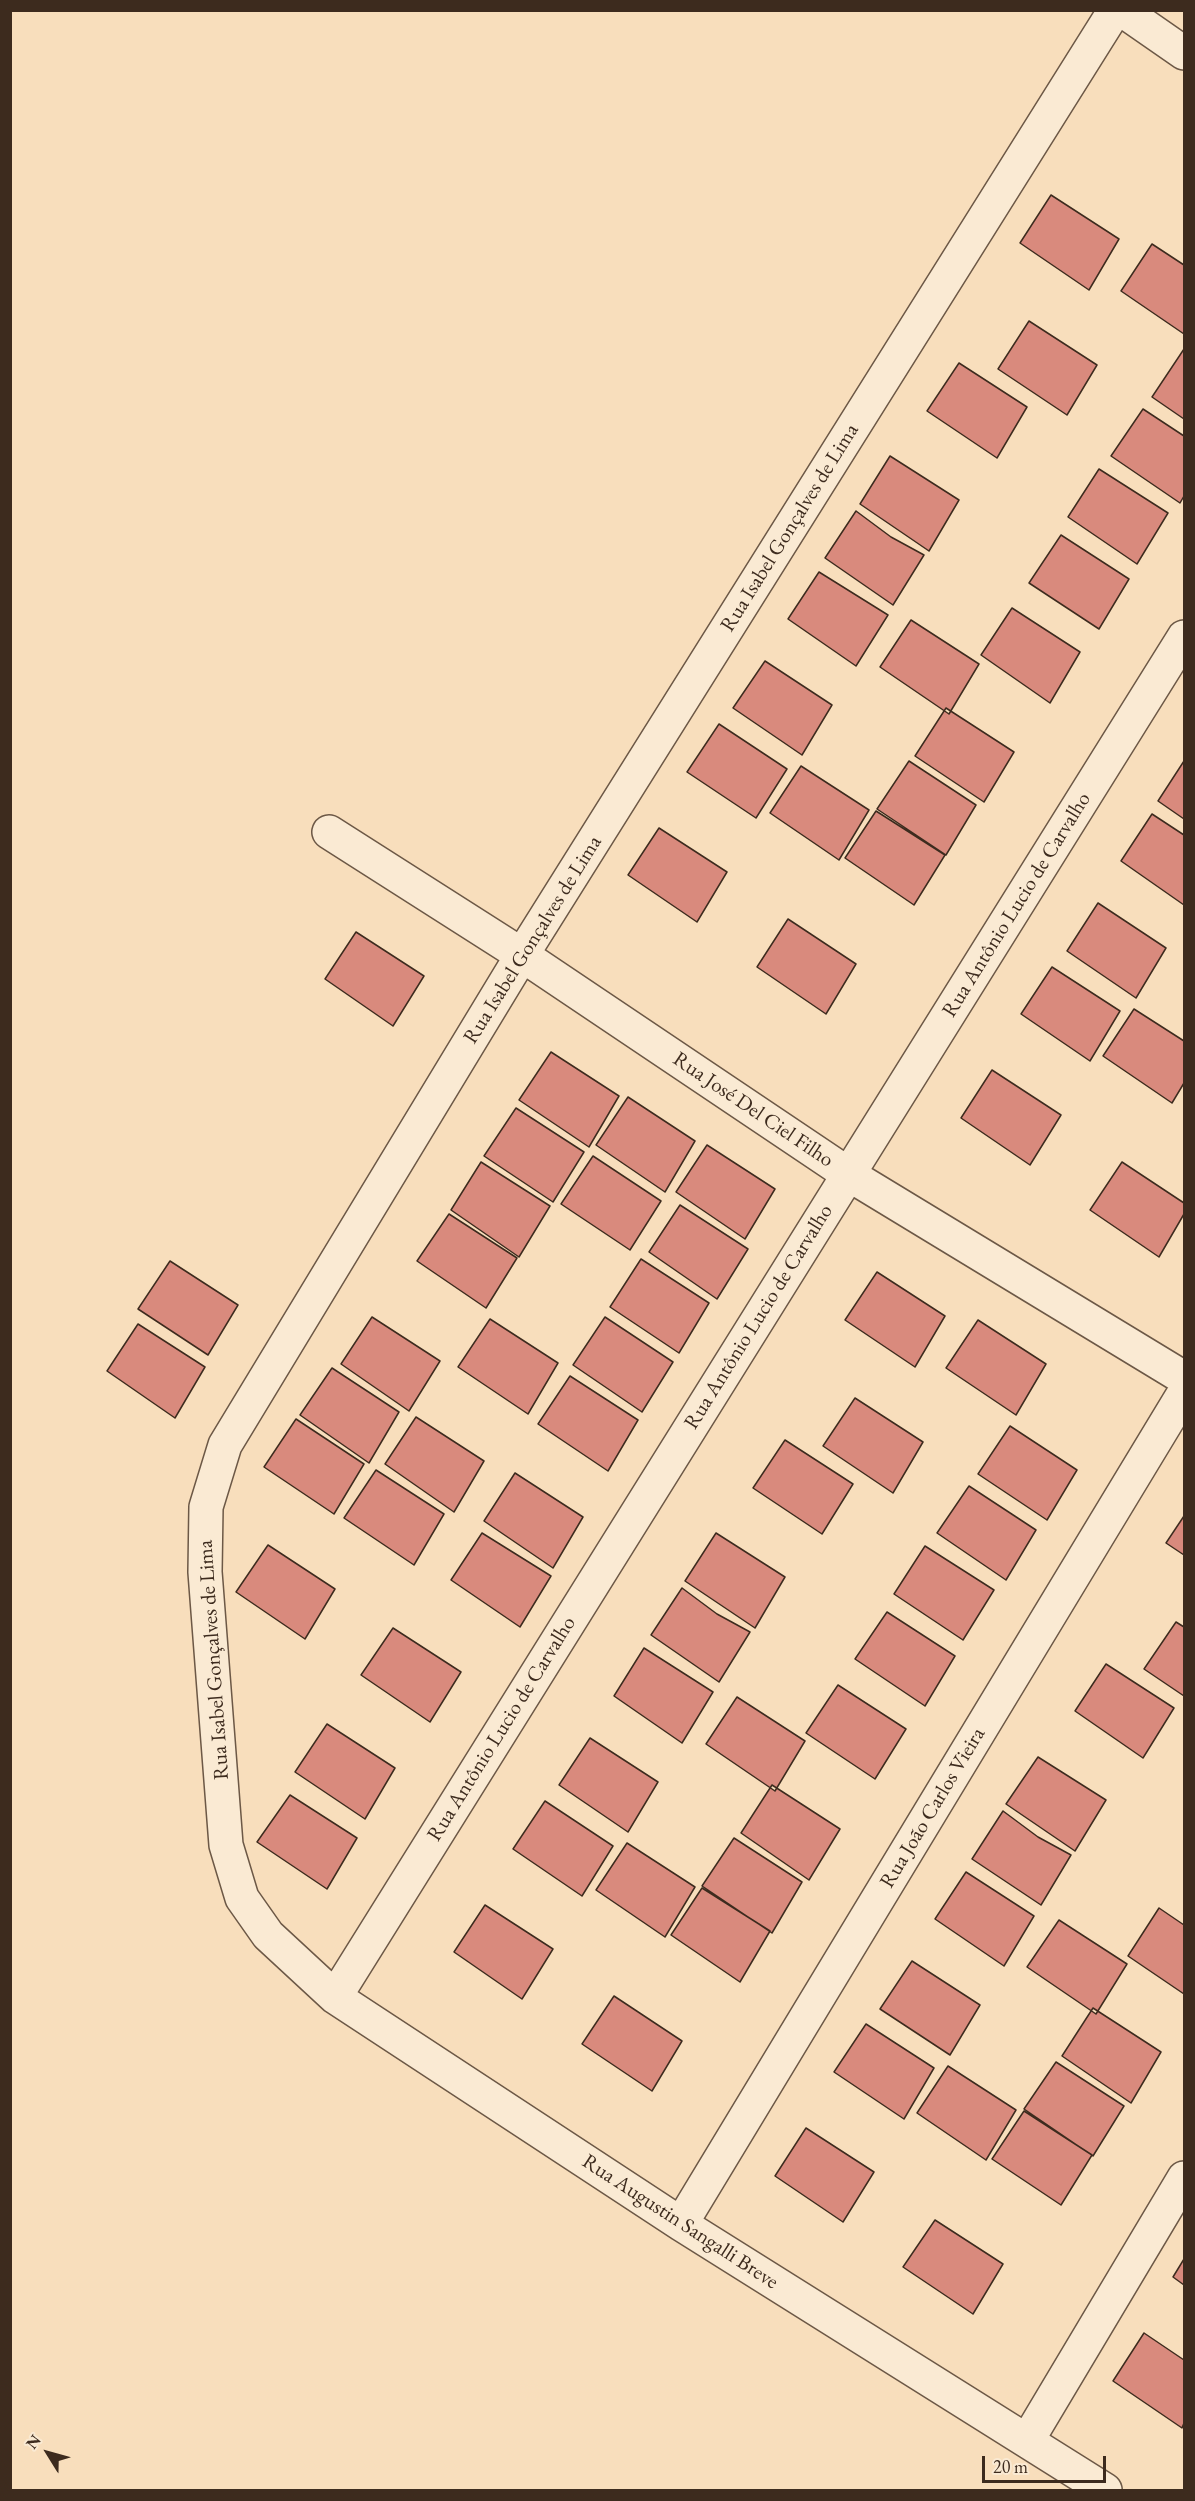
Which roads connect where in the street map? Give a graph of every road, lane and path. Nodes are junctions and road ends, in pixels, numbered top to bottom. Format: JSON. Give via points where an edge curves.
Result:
{"nodes":[{"id":1,"x":1115,"y":10,"type":"edge"},
{"id":2,"x":1122,"y":10,"type":"edge"},
{"id":3,"x":1185,"y":53,"type":"edge"},
{"id":4,"x":1185,"y":637,"type":"edge"},
{"id":5,"x":329,"y":832,"type":"dead end"},
{"id":6,"x":522,"y":955,"type":"junction"},
{"id":7,"x":848,"y":1174,"type":"junction"},
{"id":8,"x":1185,"y":1378,"type":"edge"},
{"id":9,"x":1185,"y":1393,"type":"edge"},
{"id":10,"x":268,"y":1935,"type":"joint"},
{"id":11,"x":335,"y":1997,"type":"junction"},
{"id":12,"x":1185,"y":2178,"type":"edge"},
{"id":13,"x":681,"y":2224,"type":"junction"},
{"id":14,"x":1027,"y":2441,"type":"junction"},
{"id":15,"x":1106,"y":2490,"type":"edge"}],
"edges":[{"from":1,"to":6,"type":"street","name":"Rua Isabel Gonçalves de Lima"},
{"from":2,"to":3,"type":"street"},
{"from":4,"to":7,"type":"street","name":"Rua Antônio Lucio de Carvalho"},
{"from":5,"to":6,"type":"street","name":"Rua José Del Ciel Filho"},
{"from":6,"to":7,"type":"street","name":"Rua José Del Ciel Filho"},
{"from":6,"to":10,"type":"street","name":"Rua Isabel Gonçalves de Lima","via":[[225,1445],[206,1507],[205,1572],[226,1845],[242,1898]]},
{"from":7,"to":8,"type":"street","name":"Rua José Del Ciel Filho"},
{"from":7,"to":11,"type":"street","name":"Rua Antônio Lucio de Carvalho"},
{"from":9,"to":13,"type":"street","name":"Rua João Carlos Vieira"},
{"from":10,"to":11,"type":"street","name":"Rua Augustin Sangalli Breve"},
{"from":11,"to":13,"type":"street","name":"Rua Augustin Sangalli Breve"},
{"from":12,"to":14,"type":"street"},
{"from":13,"to":14,"type":"street","name":"Rua Augustin Sangalli Breve"},
{"from":14,"to":15,"type":"street","name":"Rua Augustin Sangalli Breve"}]}
